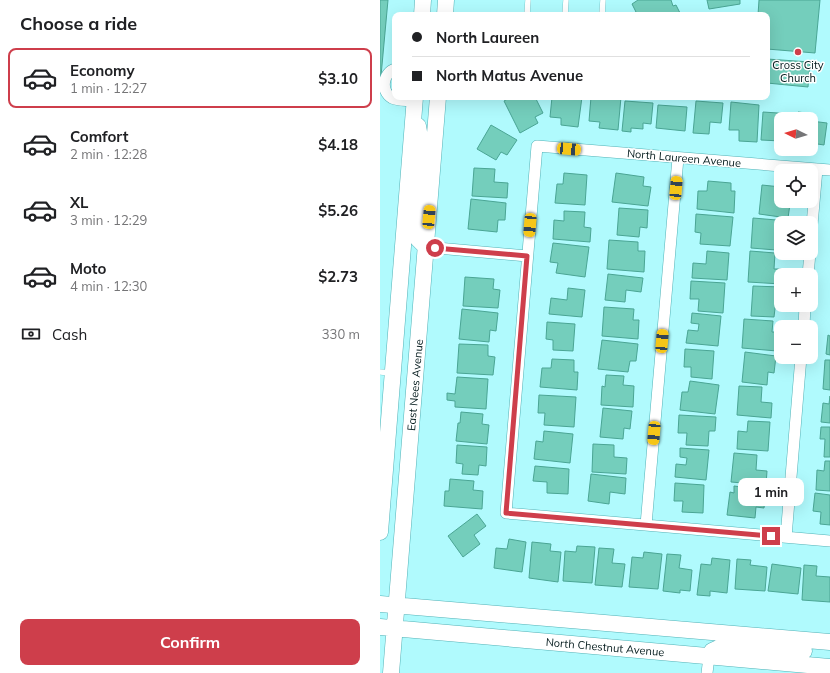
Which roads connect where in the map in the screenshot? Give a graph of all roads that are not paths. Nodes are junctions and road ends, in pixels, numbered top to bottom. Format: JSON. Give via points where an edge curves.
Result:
{"nodes":[{"id":1,"x":423,"y":0,"type":"edge"},
{"id":2,"x":446,"y":0,"type":"edge"},
{"id":3,"x":528,"y":0,"type":"edge"},
{"id":4,"x":566,"y":0,"type":"edge"},
{"id":5,"x":603,"y":0,"type":"edge"},
{"id":6,"x":422,"y":12,"type":"edge"},
{"id":7,"x":445,"y":12,"type":"edge"},
{"id":8,"x":527,"y":12,"type":"edge"},
{"id":9,"x":565,"y":12,"type":"edge"},
{"id":10,"x":602,"y":12,"type":"edge"},
{"id":11,"x":392,"y":72,"type":"edge"},
{"id":12,"x":382,"y":83,"type":"edge"},
{"id":13,"x":392,"y":97,"type":"edge"},
{"id":14,"x":415,"y":100,"type":"edge"},
{"id":15,"x":415,"y":100,"type":"edge"},
{"id":16,"x":438,"y":100,"type":"edge"},
{"id":17,"x":678,"y":158,"type":"junction"},
{"id":18,"x":774,"y":166,"type":"edge"},
{"id":19,"x":818,"y":169,"type":"edge"},
{"id":20,"x":830,"y":170,"type":"edge"},
{"id":21,"x":426,"y":247,"type":"junction"},
{"id":22,"x":527,"y":256,"type":"junction"},
{"id":23,"x":800,"y":364,"type":"edge"},
{"id":24,"x":386,"y":372,"type":"edge"},
{"id":25,"x":646,"y":525,"type":"junction"},
{"id":26,"x":380,"y":532,"type":"edge"},
{"id":27,"x":786,"y":538,"type":"junction"},
{"id":28,"x":830,"y":541,"type":"edge"},
{"id":29,"x":380,"y":604,"type":"edge"},
{"id":30,"x":397,"y":605,"type":"junction"},
{"id":31,"x":387,"y":628,"type":"edge"},
{"id":32,"x":830,"y":642,"type":"edge"},
{"id":33,"x":830,"y":652,"type":"edge"},
{"id":34,"x":709,"y":657,"type":"junction"},
{"id":35,"x":830,"y":667,"type":"edge"},
{"id":36,"x":391,"y":673,"type":"edge"},
{"id":37,"x":707,"y":673,"type":"edge"}],
"edges":[{"from":1,"to":6,"type":"main road"},
{"from":2,"to":7,"type":"main road"},
{"from":3,"to":8,"type":"lane"},
{"from":4,"to":9,"type":"lane"},
{"from":5,"to":10,"type":"lane"},
{"from":11,"to":12,"type":"street"},
{"from":12,"to":13,"type":"street"},
{"from":14,"to":21,"type":"main road","via":[[422,149],[415,229],[418,239]]},
{"from":15,"to":24,"type":"main road","name":"East Nees Avenue"},
{"from":16,"to":21,"type":"main road","name":"East Nees Avenue"},
{"from":17,"to":18,"type":"street","name":"North Laureen Avenue"},
{"from":17,"to":22,"type":"street","name":"North Laureen Avenue","via":[[537,146]]},
{"from":17,"to":25,"type":"street"},
{"from":19,"to":20,"type":"street","name":"North Laureen Avenue"},
{"from":21,"to":22,"type":"street"},
{"from":21,"to":30,"type":"main road","name":"East Nees Avenue"},
{"from":22,"to":25,"type":"street","via":[[506,513]]},
{"from":23,"to":27,"type":"street"},
{"from":24,"to":26,"type":"main road","name":"East Nees Avenue","via":[[388,392]]},
{"from":25,"to":27,"type":"street"},
{"from":27,"to":28,"type":"street"},
{"from":29,"to":30,"type":"main road"},
{"from":30,"to":31,"type":"main road","name":"East Nees Avenue"},
{"from":30,"to":32,"type":"main road"},
{"from":31,"to":34,"type":"main road","name":"North Chestnut Avenue"},
{"from":31,"to":36,"type":"main road","name":"East Nees Avenue"},
{"from":33,"to":34,"type":"main road","via":[[725,645],[712,651]]},
{"from":34,"to":35,"type":"main road","name":"North Chestnut Avenue"},
{"from":34,"to":37,"type":"street"}]}
